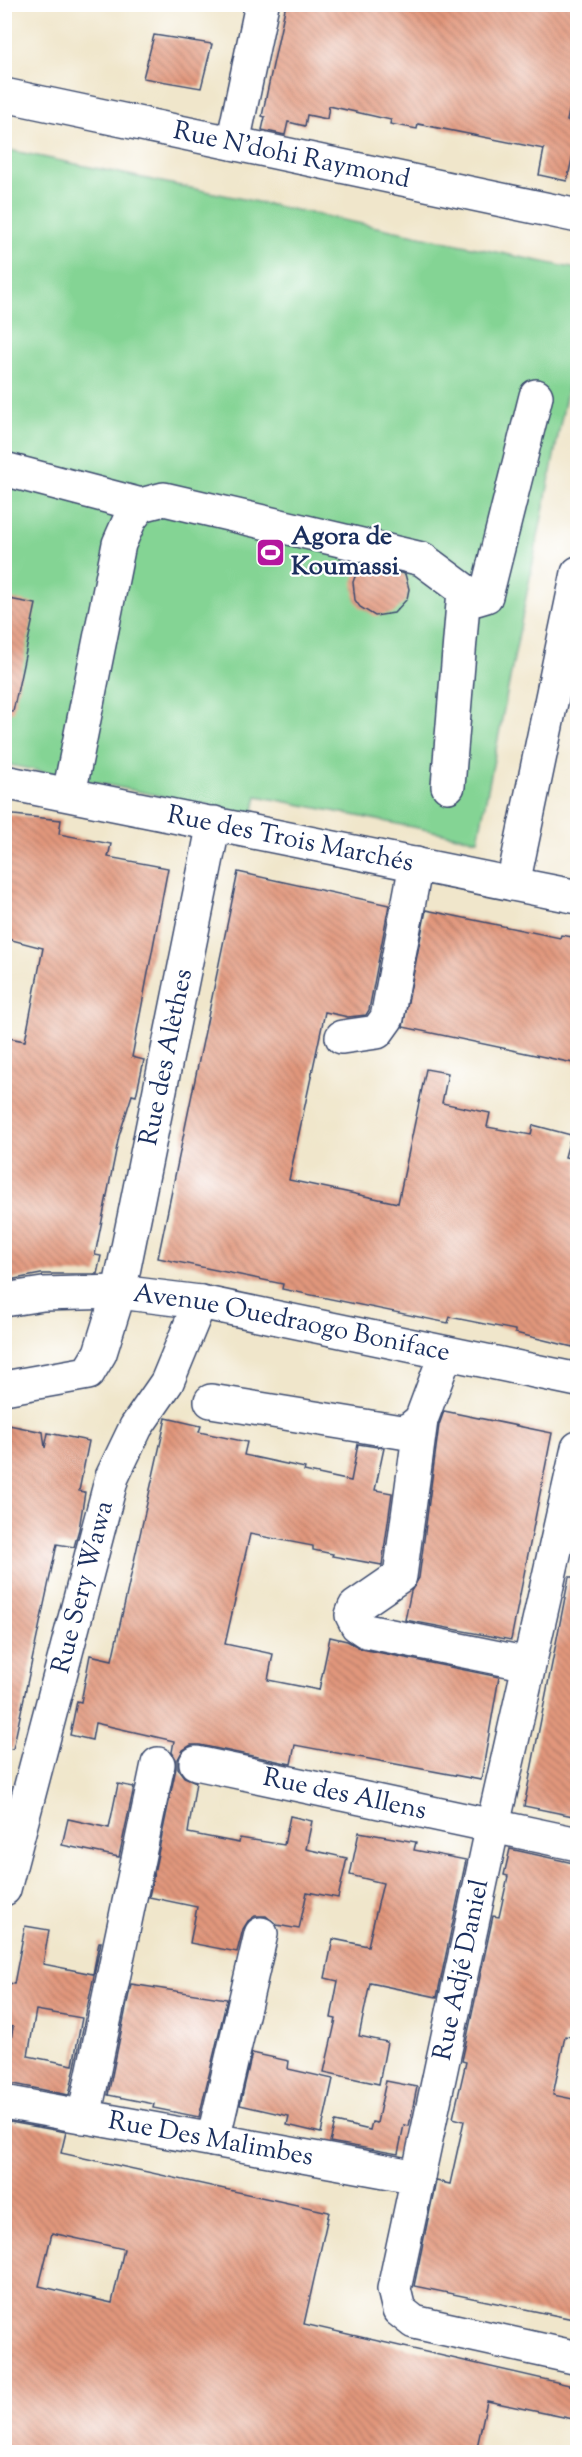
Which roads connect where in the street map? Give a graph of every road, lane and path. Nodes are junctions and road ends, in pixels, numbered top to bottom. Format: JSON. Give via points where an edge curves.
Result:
{"nodes":[{"id":1,"x":262,"y":4,"type":"edge"},
{"id":2,"x":4,"y":95,"type":"edge"},
{"id":3,"x":233,"y":143,"type":"junction"},
{"id":4,"x":578,"y":216,"type":"edge"},
{"id":5,"x":536,"y":396,"type":"dead end"},
{"id":6,"x":4,"y":469,"type":"edge"},
{"id":7,"x":141,"y":505,"type":"junction"},
{"id":8,"x":578,"y":573,"type":"edge"},
{"id":9,"x":464,"y":591,"type":"junction"},
{"id":10,"x":4,"y":782,"type":"edge"},
{"id":11,"x":448,"y":786,"type":"dead end"},
{"id":12,"x":69,"y":794,"type":"junction"},
{"id":13,"x":214,"y":823,"type":"junction"},
{"id":14,"x":416,"y":864,"type":"junction"},
{"id":15,"x":513,"y":884,"type":"junction"},
{"id":16,"x":578,"y":897,"type":"edge"},
{"id":17,"x":342,"y":1037,"type":"dead end"},
{"id":18,"x":119,"y":1292,"type":"junction"},
{"id":19,"x":4,"y":1300,"type":"edge"},
{"id":20,"x":200,"y":1302,"type":"junction"},
{"id":21,"x":446,"y":1353,"type":"junction"},
{"id":22,"x":578,"y":1380,"type":"edge"},
{"id":23,"x":4,"y":1388,"type":"edge"},
{"id":24,"x":211,"y":1401,"type":"dead end"},
{"id":25,"x":421,"y":1420,"type":"junction"},
{"id":26,"x":578,"y":1448,"type":"edge"},
{"id":27,"x":529,"y":1664,"type":"junction"},
{"id":28,"x":196,"y":1763,"type":"dead end"},
{"id":29,"x":158,"y":1764,"type":"dead end"},
{"id":30,"x":15,"y":1805,"type":"edge"},
{"id":31,"x":493,"y":1825,"type":"junction"},
{"id":32,"x":578,"y":1844,"type":"edge"},
{"id":33,"x":4,"y":1888,"type":"edge"},
{"id":34,"x":261,"y":1934,"type":"dead end"},
{"id":35,"x":4,"y":2102,"type":"edge"},
{"id":36,"x":84,"y":2117,"type":"junction"},
{"id":37,"x":213,"y":2140,"type":"junction"},
{"id":38,"x":418,"y":2177,"type":"junction"},
{"id":39,"x":578,"y":2358,"type":"edge"}],
"edges":[{"from":1,"to":3,"type":"street"},
{"from":2,"to":3,"type":"street","name":"Rue N'dohi Raymond"},
{"from":3,"to":4,"type":"street","name":"Rue N'dohi Raymond"},
{"from":5,"to":9,"type":"street","via":[[486,596],[476,599]]},
{"from":6,"to":7,"type":"street"},
{"from":7,"to":9,"type":"street","via":[[164,499],[422,559]]},
{"from":7,"to":12,"type":"street","via":[[119,544]]},
{"from":8,"to":15,"type":"street"},
{"from":9,"to":11,"type":"street"},
{"from":10,"to":12,"type":"street","name":"Rue des Trois Marchés"},
{"from":12,"to":13,"type":"street","name":"Rue des Trois Marchés"},
{"from":13,"to":14,"type":"street","name":"Rue des Trois Marchés"},
{"from":13,"to":18,"type":"street","name":"Rue des Alèthes"},
{"from":14,"to":15,"type":"street","name":"Rue des Trois Marchés"},
{"from":14,"to":17,"type":"street","via":[[387,1018],[377,1032]]},
{"from":15,"to":16,"type":"street","name":"Rue des Trois Marchés"},
{"from":18,"to":19,"type":"street","name":"Avenue Ouedraogo Boniface","via":[[43,1294]]},
{"from":18,"to":20,"type":"street","name":"Avenue Ouedraogo Boniface"},
{"from":18,"to":23,"type":"street","name":"Rue des Alèthes","via":[[100,1353],[88,1373]]},
{"from":20,"to":21,"type":"street","name":"Avenue Ouedraogo Boniface"},
{"from":20,"to":30,"type":"street","name":"Rue Sery Wawa","via":[[167,1382],[136,1427],[112,1478]]},
{"from":21,"to":22,"type":"street","name":"Avenue Ouedraogo Boniface"},
{"from":21,"to":25,"type":"street"},
{"from":24,"to":25,"type":"street","via":[[401,1432]]},
{"from":25,"to":27,"type":"street","via":[[400,1576],[355,1607],[352,1616],[366,1631]]},
{"from":26,"to":27,"type":"street","name":"Rue Adjé Daniel"},
{"from":27,"to":31,"type":"street","name":"Rue Adjé Daniel"},
{"from":28,"to":31,"type":"street","name":"Rue des Allens"},
{"from":29,"to":36,"type":"street"},
{"from":30,"to":33,"type":"street","name":"Rue Sery Wawa"},
{"from":31,"to":32,"type":"street","name":"Rue des Allens"},
{"from":31,"to":38,"type":"street","name":"Rue Adjé Daniel"},
{"from":34,"to":37,"type":"street"},
{"from":35,"to":36,"type":"street","name":"Rue Des Malimbes"},
{"from":36,"to":37,"type":"street","name":"Rue Des Malimbes"},
{"from":37,"to":38,"type":"street","name":"Rue Des Malimbes"},
{"from":38,"to":39,"type":"street","name":"Rue Adjé Daniel","via":[[394,2289],[399,2310],[414,2322]]}]}
